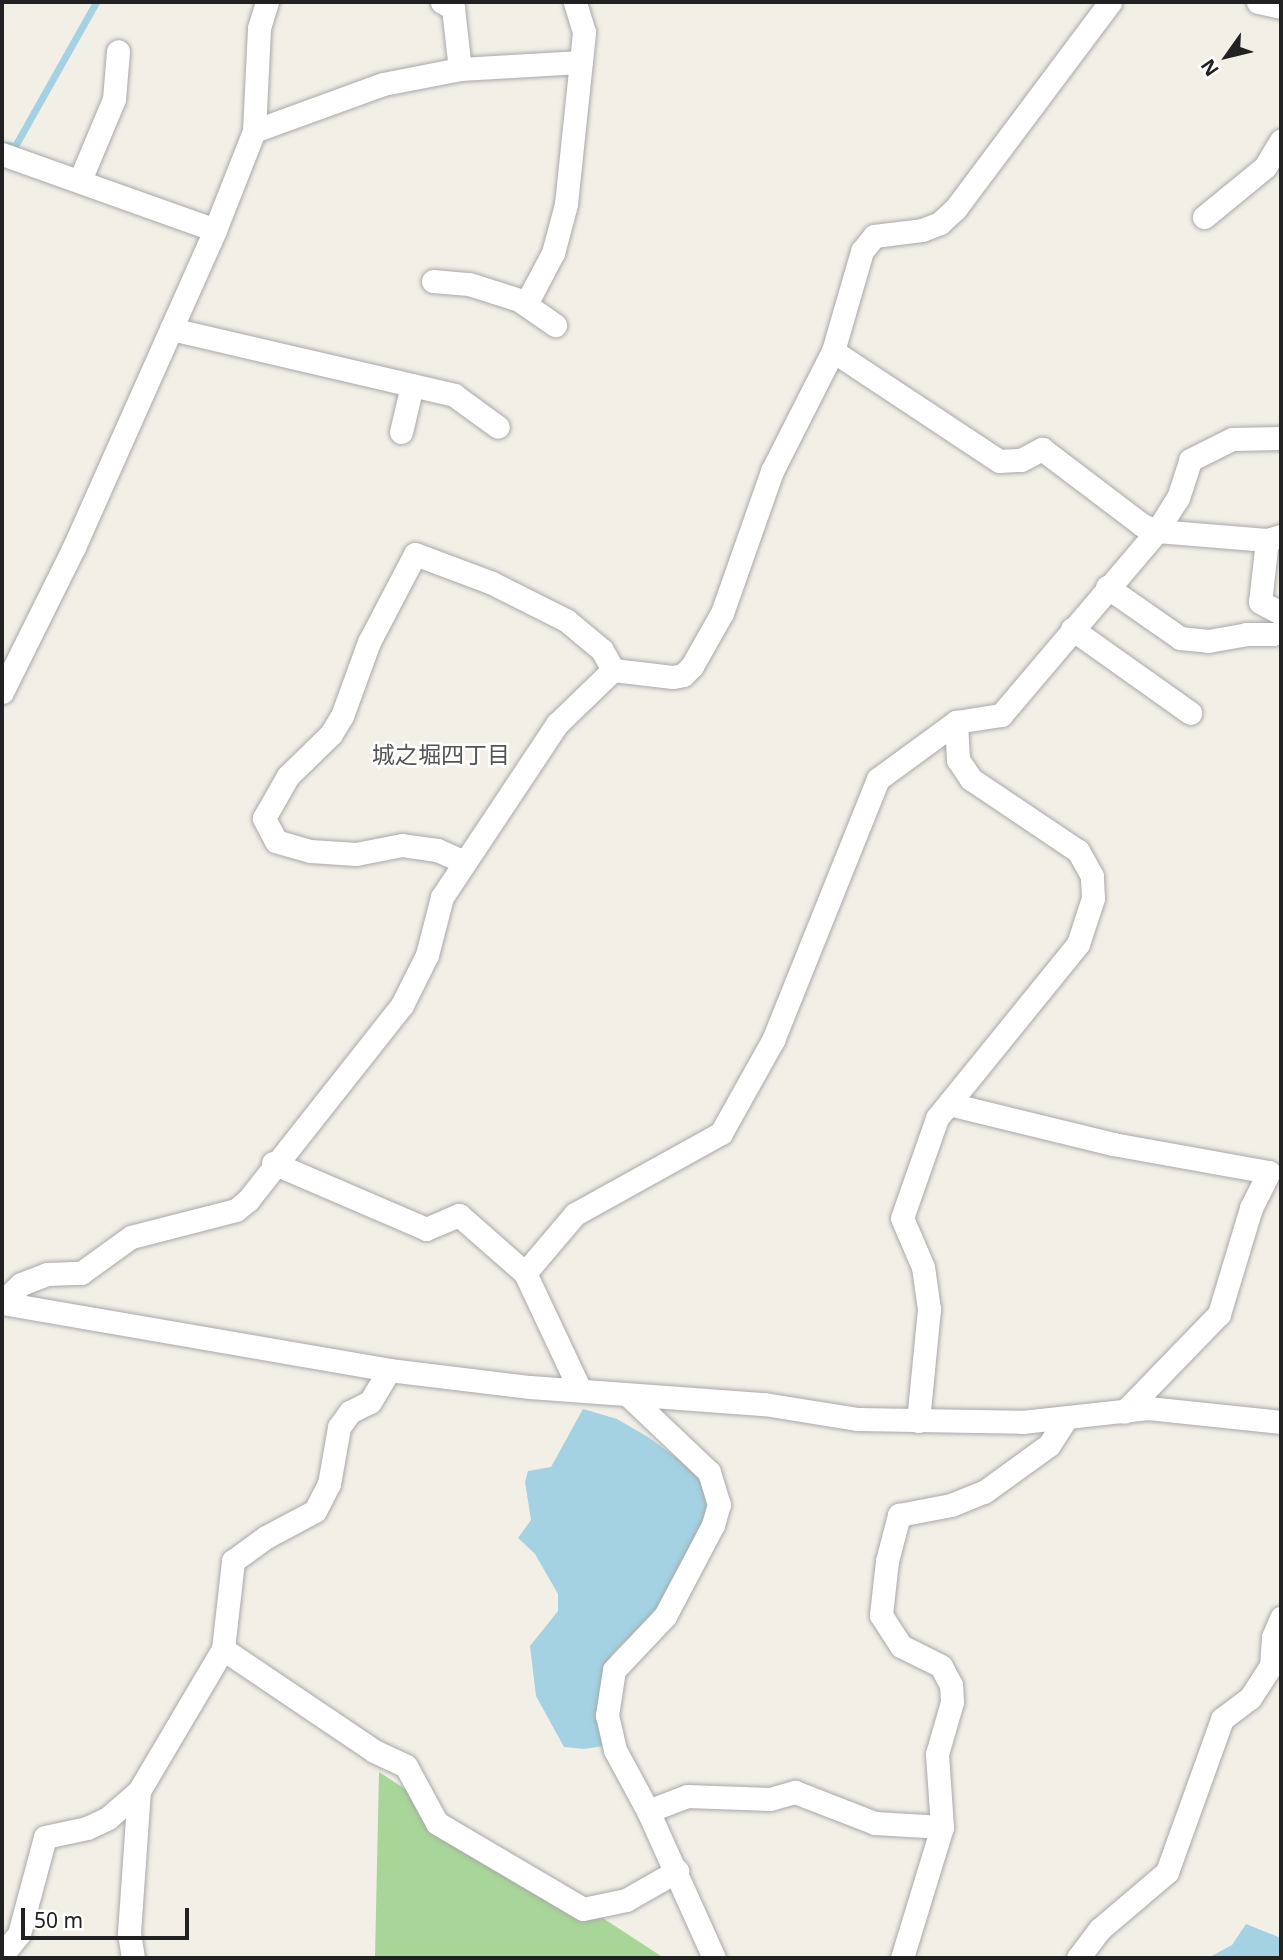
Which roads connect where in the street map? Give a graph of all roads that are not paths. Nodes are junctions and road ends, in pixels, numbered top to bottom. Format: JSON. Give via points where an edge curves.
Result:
{"nodes":[{"id":1,"x":267,"y":2,"type":"edge"},
{"id":2,"x":442,"y":2,"type":"edge"},
{"id":3,"x":575,"y":2,"type":"edge"},
{"id":4,"x":1111,"y":2,"type":"edge"},
{"id":5,"x":1258,"y":2,"type":"edge"},
{"id":6,"x":1281,"y":7,"type":"edge"},
{"id":7,"x":118,"y":51,"type":"dead end"},
{"id":8,"x":581,"y":62,"type":"junction"},
{"id":9,"x":460,"y":69,"type":"junction"},
{"id":10,"x":254,"y":131,"type":"junction"},
{"id":11,"x":1281,"y":140,"type":"edge"},
{"id":12,"x":2,"y":154,"type":"edge"},
{"id":13,"x":80,"y":180,"type":"junction"},
{"id":14,"x":1204,"y":218,"type":"dead end"},
{"id":15,"x":215,"y":230,"type":"junction"},
{"id":16,"x":433,"y":281,"type":"dead end"},
{"id":17,"x":526,"y":304,"type":"junction"},
{"id":18,"x":555,"y":325,"type":"dead end"},
{"id":19,"x":171,"y":329,"type":"junction"},
{"id":20,"x":833,"y":351,"type":"junction"},
{"id":21,"x":412,"y":385,"type":"junction"},
{"id":22,"x":498,"y":427,"type":"dead end"},
{"id":23,"x":401,"y":432,"type":"dead end"},
{"id":24,"x":1281,"y":438,"type":"edge"},
{"id":25,"x":1157,"y":531,"type":"junction"},
{"id":26,"x":1274,"y":538,"type":"edge"},
{"id":27,"x":1107,"y":587,"type":"junction"},
{"id":28,"x":1277,"y":624,"type":"edge"},
{"id":29,"x":1072,"y":628,"type":"junction"},
{"id":30,"x":613,"y":670,"type":"junction"},
{"id":31,"x":2,"y":692,"type":"edge"},
{"id":32,"x":1190,"y":713,"type":"dead end"},
{"id":33,"x":956,"y":722,"type":"junction"},
{"id":34,"x":462,"y":861,"type":"junction"},
{"id":35,"x":949,"y":1104,"type":"junction"},
{"id":36,"x":273,"y":1163,"type":"junction"},
{"id":37,"x":525,"y":1273,"type":"junction"},
{"id":38,"x":2,"y":1303,"type":"edge"},
{"id":39,"x":389,"y":1370,"type":"junction"},
{"id":40,"x":579,"y":1388,"type":"junction"},
{"id":41,"x":629,"y":1396,"type":"junction"},
{"id":42,"x":1124,"y":1412,"type":"junction"},
{"id":43,"x":1065,"y":1420,"type":"junction"},
{"id":44,"x":918,"y":1421,"type":"junction"},
{"id":45,"x":1281,"y":1422,"type":"edge"},
{"id":46,"x":1281,"y":1618,"type":"edge"},
{"id":47,"x":223,"y":1649,"type":"junction"},
{"id":48,"x":139,"y":1791,"type":"junction"},
{"id":49,"x":648,"y":1811,"type":"junction"},
{"id":50,"x":942,"y":1827,"type":"junction"},
{"id":51,"x":677,"y":1871,"type":"junction"},
{"id":52,"x":2,"y":1955,"type":"edge"},
{"id":53,"x":133,"y":1958,"type":"edge"},
{"id":54,"x":714,"y":1958,"type":"edge"},
{"id":55,"x":902,"y":1958,"type":"edge"},
{"id":56,"x":1078,"y":1958,"type":"edge"}],
"edges":[{"from":1,"to":10,"type":"street","via":[[259,28]]},
{"from":2,"to":9,"type":"street","via":[[453,8]]},
{"from":3,"to":8,"type":"street","via":[[584,32]]},
{"from":4,"to":20,"type":"street","via":[[956,208],[940,223],[874,236]]},
{"from":5,"to":6,"type":"street"},
{"from":7,"to":13,"type":"street","via":[[114,99]]},
{"from":8,"to":9,"type":"street"},
{"from":8,"to":17,"type":"street","via":[[566,204],[553,253]]},
{"from":9,"to":10,"type":"street","via":[[383,84]]},
{"from":10,"to":15,"type":"street"},
{"from":11,"to":14,"type":"street","via":[[1265,167]]},
{"from":12,"to":13,"type":"street"},
{"from":13,"to":15,"type":"street"},
{"from":15,"to":19,"type":"street"},
{"from":16,"to":17,"type":"street","via":[[469,284]]},
{"from":17,"to":18,"type":"street"},
{"from":19,"to":21,"type":"street"},
{"from":19,"to":31,"type":"street","via":[[74,547]]},
{"from":20,"to":25,"type":"street","via":[[999,461],[1021,460],[1042,449],[1142,525]]},
{"from":20,"to":30,"type":"street","via":[[772,471],[722,613],[692,666],[673,677]]},
{"from":21,"to":22,"type":"street","via":[[454,395]]},
{"from":21,"to":23,"type":"street"},
{"from":24,"to":25,"type":"street","via":[[1232,439],[1191,460],[1178,498]]},
{"from":25,"to":26,"type":"street"},
{"from":25,"to":27,"type":"street"},
{"from":26,"to":28,"type":"street","via":[[1260,602]]},
{"from":27,"to":28,"type":"street","via":[[1180,638],[1209,641]]},
{"from":27,"to":29,"type":"street"},
{"from":29,"to":32,"type":"street"},
{"from":29,"to":33,"type":"street","via":[[1002,715]]},
{"from":30,"to":34,"type":"street","via":[[543,741]]},
{"from":30,"to":34,"type":"street","via":[[602,650],[566,620],[492,583],[415,554],[369,642],[342,716],[331,734],[288,776],[264,818],[276,841],[310,851],[356,854],[402,845],[437,850]]},
{"from":33,"to":35,"type":"street","via":[[958,760],[971,779],[1078,851],[1092,876],[1093,898],[1078,944]]},
{"from":33,"to":37,"type":"street","via":[[877,779],[773,1040],[721,1133],[575,1214]]},
{"from":34,"to":36,"type":"street","via":[[442,897],[427,955],[401,1005],[359,1063]]},
{"from":35,"to":42,"type":"street","via":[[1113,1144],[1269,1172],[1248,1217],[1220,1314]]},
{"from":35,"to":44,"type":"street","via":[[937,1118],[902,1218],[923,1267],[929,1309]]},
{"from":36,"to":37,"type":"street","via":[[426,1229],[459,1214]]},
{"from":36,"to":38,"type":"street","via":[[236,1210],[141,1233],[81,1273],[47,1275],[21,1284]]},
{"from":37,"to":40,"type":"street"},
{"from":38,"to":39,"type":"street"},
{"from":39,"to":40,"type":"street","via":[[530,1387]]},
{"from":39,"to":47,"type":"street","via":[[370,1402],[350,1412],[339,1427],[329,1484],[315,1511],[266,1536],[233,1561]]},
{"from":40,"to":41,"type":"street"},
{"from":41,"to":44,"type":"street","via":[[689,1397],[858,1419]]},
{"from":41,"to":49,"type":"street","via":[[709,1472],[719,1504],[713,1525],[665,1616],[623,1658],[610,1688],[607,1715],[615,1750]]},
{"from":42,"to":43,"type":"street"},
{"from":42,"to":45,"type":"street","via":[[1168,1409]]},
{"from":43,"to":44,"type":"street"},
{"from":43,"to":50,"type":"street","via":[[1049,1445],[984,1492],[951,1505],[900,1515],[887,1561],[881,1615],[901,1646],[941,1666],[951,1685],[952,1702],[937,1754]]},
{"from":46,"to":56,"type":"street","via":[[1273,1637],[1271,1666],[1250,1698],[1222,1719],[1167,1872],[1100,1929]]},
{"from":47,"to":48,"type":"street"},
{"from":47,"to":51,"type":"street","via":[[374,1751],[406,1766],[437,1823],[583,1909],[626,1900]]},
{"from":48,"to":52,"type":"street","via":[[108,1818],[87,1828],[45,1837],[19,1934]]},
{"from":48,"to":53,"type":"street","via":[[129,1933]]},
{"from":49,"to":50,"type":"street","via":[[687,1796],[770,1799],[795,1792],[875,1823]]},
{"from":49,"to":51,"type":"street"},
{"from":50,"to":55,"type":"street"},
{"from":51,"to":54,"type":"street"}]}
